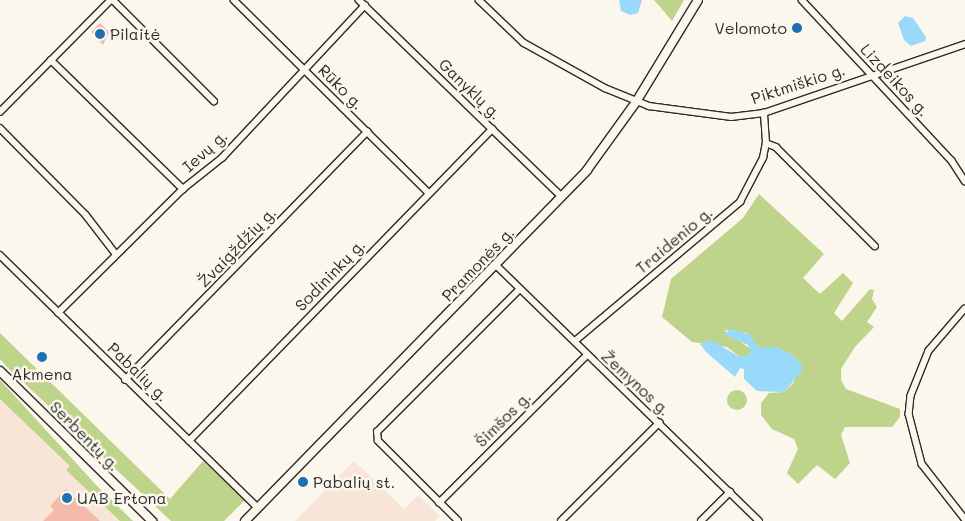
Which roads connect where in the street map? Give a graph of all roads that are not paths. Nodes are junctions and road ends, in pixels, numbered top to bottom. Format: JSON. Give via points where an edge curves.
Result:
{"nodes":[{"id":1,"x":112,"y":0,"type":"edge"},
{"id":2,"x":234,"y":0,"type":"edge"},
{"id":3,"x":359,"y":0,"type":"edge"},
{"id":4,"x":479,"y":0,"type":"edge"},
{"id":5,"x":698,"y":0,"type":"edge"},
{"id":6,"x":802,"y":0,"type":"edge"},
{"id":7,"x":365,"y":6,"type":"junction"},
{"id":8,"x":965,"y":44,"type":"edge"},
{"id":9,"x":51,"y":60,"type":"junction"},
{"id":10,"x":303,"y":68,"type":"junction"},
{"id":11,"x":872,"y":75,"type":"junction"},
{"id":12,"x":214,"y":101,"type":"dead end"},
{"id":13,"x":636,"y":102,"type":"junction"},
{"id":14,"x":0,"y":112,"type":"edge"},
{"id":15,"x":764,"y":113,"type":"junction"},
{"id":16,"x":0,"y":128,"type":"edge"},
{"id":17,"x":492,"y":129,"type":"junction"},
{"id":18,"x":367,"y":132,"type":"junction"},
{"id":19,"x":766,"y":143,"type":"junction"},
{"id":20,"x":965,"y":181,"type":"edge"},
{"id":21,"x":183,"y":189,"type":"junction"},
{"id":22,"x":429,"y":193,"type":"junction"},
{"id":23,"x":562,"y":197,"type":"junction"},
{"id":24,"x":875,"y":246,"type":"dead end"},
{"id":25,"x":116,"y":254,"type":"junction"},
{"id":26,"x":0,"y":255,"type":"edge"},
{"id":27,"x":496,"y":265,"type":"junction"},
{"id":28,"x":520,"y":290,"type":"junction"},
{"id":29,"x":965,"y":309,"type":"edge"},
{"id":30,"x":58,"y":313,"type":"junction"},
{"id":31,"x":575,"y":341,"type":"junction"},
{"id":32,"x":586,"y":355,"type":"junction"},
{"id":33,"x":0,"y":371,"type":"edge"},
{"id":34,"x":126,"y":380,"type":"junction"},
{"id":35,"x":659,"y":423,"type":"junction"},
{"id":36,"x":189,"y":441,"type":"junction"},
{"id":37,"x":730,"y":492,"type":"junction"},
{"id":38,"x":439,"y":503,"type":"junction"},
{"id":39,"x":258,"y":508,"type":"junction"},
{"id":40,"x":962,"y":519,"type":"edge"},
{"id":41,"x":152,"y":521,"type":"edge"},
{"id":42,"x":244,"y":521,"type":"edge"},
{"id":43,"x":458,"y":521,"type":"edge"},
{"id":44,"x":561,"y":521,"type":"edge"},
{"id":45,"x":701,"y":521,"type":"edge"},
{"id":46,"x":759,"y":521,"type":"edge"}],
"edges":[{"from":1,"to":9,"type":"street"},
{"from":1,"to":12,"type":"street"},
{"from":2,"to":10,"type":"street","name":"Rūko g."},
{"from":3,"to":7,"type":"street","name":"Ganyklų g."},
{"from":4,"to":13,"type":"street","name":"Piktmiškio g.","via":[[524,43]]},
{"from":5,"to":13,"type":"main road","name":"Pramonės g."},
{"from":6,"to":11,"type":"street","name":"Lizdeikos g."},
{"from":7,"to":10,"type":"street","name":"Ievų g."},
{"from":7,"to":17,"type":"street","name":"Ganyklų g."},
{"from":8,"to":11,"type":"street","name":"Piktmiškio g."},
{"from":9,"to":14,"type":"street"},
{"from":9,"to":21,"type":"street"},
{"from":10,"to":18,"type":"street","name":"Rūko g."},
{"from":10,"to":21,"type":"street","name":"Ievų g.","via":[[222,158]]},
{"from":11,"to":15,"type":"street","name":"Piktmiškio g."},
{"from":11,"to":20,"type":"street","name":"Lizdeikos g."},
{"from":13,"to":15,"type":"street","name":"Piktmiškio g.","via":[[730,117]]},
{"from":13,"to":23,"type":"main road","name":"Pramonės g.","via":[[598,157]]},
{"from":15,"to":19,"type":"street","name":"Traidenio g."},
{"from":16,"to":25,"type":"street","via":[[86,215]]},
{"from":17,"to":22,"type":"street","name":"Sodininkų g."},
{"from":17,"to":23,"type":"street","name":"Ganyklų g."},
{"from":18,"to":22,"type":"street","name":"Rūko g."},
{"from":18,"to":34,"type":"street","name":"Žvaigždžių g."},
{"from":19,"to":24,"type":"street","via":[[776,147]]},
{"from":19,"to":31,"type":"street","name":"Traidenio g.","via":[[758,171],[740,202]]},
{"from":21,"to":25,"type":"street","name":"Ievų g."},
{"from":22,"to":36,"type":"street","name":"Sodininkų g."},
{"from":23,"to":27,"type":"main road","name":"Pramonės g."},
{"from":25,"to":30,"type":"street","name":"Ievų g."},
{"from":26,"to":30,"type":"street","name":"Pabalių g."},
{"from":27,"to":28,"type":"street","name":"Žemynos g."},
{"from":27,"to":39,"type":"main road","name":"Pramonės g."},
{"from":28,"to":31,"type":"street","name":"Žemynos g."},
{"from":28,"to":38,"type":"street","via":[[381,427],[376,436]]},
{"from":29,"to":40,"type":"street","via":[[929,351],[911,396],[909,414],[922,464]]},
{"from":30,"to":34,"type":"street","name":"Pabalių g."},
{"from":31,"to":32,"type":"street","name":"Žemynos g."},
{"from":32,"to":35,"type":"street","name":"Žemynos g."},
{"from":32,"to":38,"type":"street","name":"Šimšos g."},
{"from":33,"to":41,"type":"main road","name":"Serbentų g."},
{"from":34,"to":36,"type":"street","name":"Pabalių g."},
{"from":35,"to":37,"type":"street","name":"Žemynos g."},
{"from":35,"to":44,"type":"street"},
{"from":36,"to":39,"type":"street","name":"Pabalių g."},
{"from":37,"to":45,"type":"street"},
{"from":37,"to":46,"type":"street","name":"Žemynos g."},
{"from":38,"to":43,"type":"street"},
{"from":39,"to":42,"type":"main road","name":"Pramonės g."}]}
